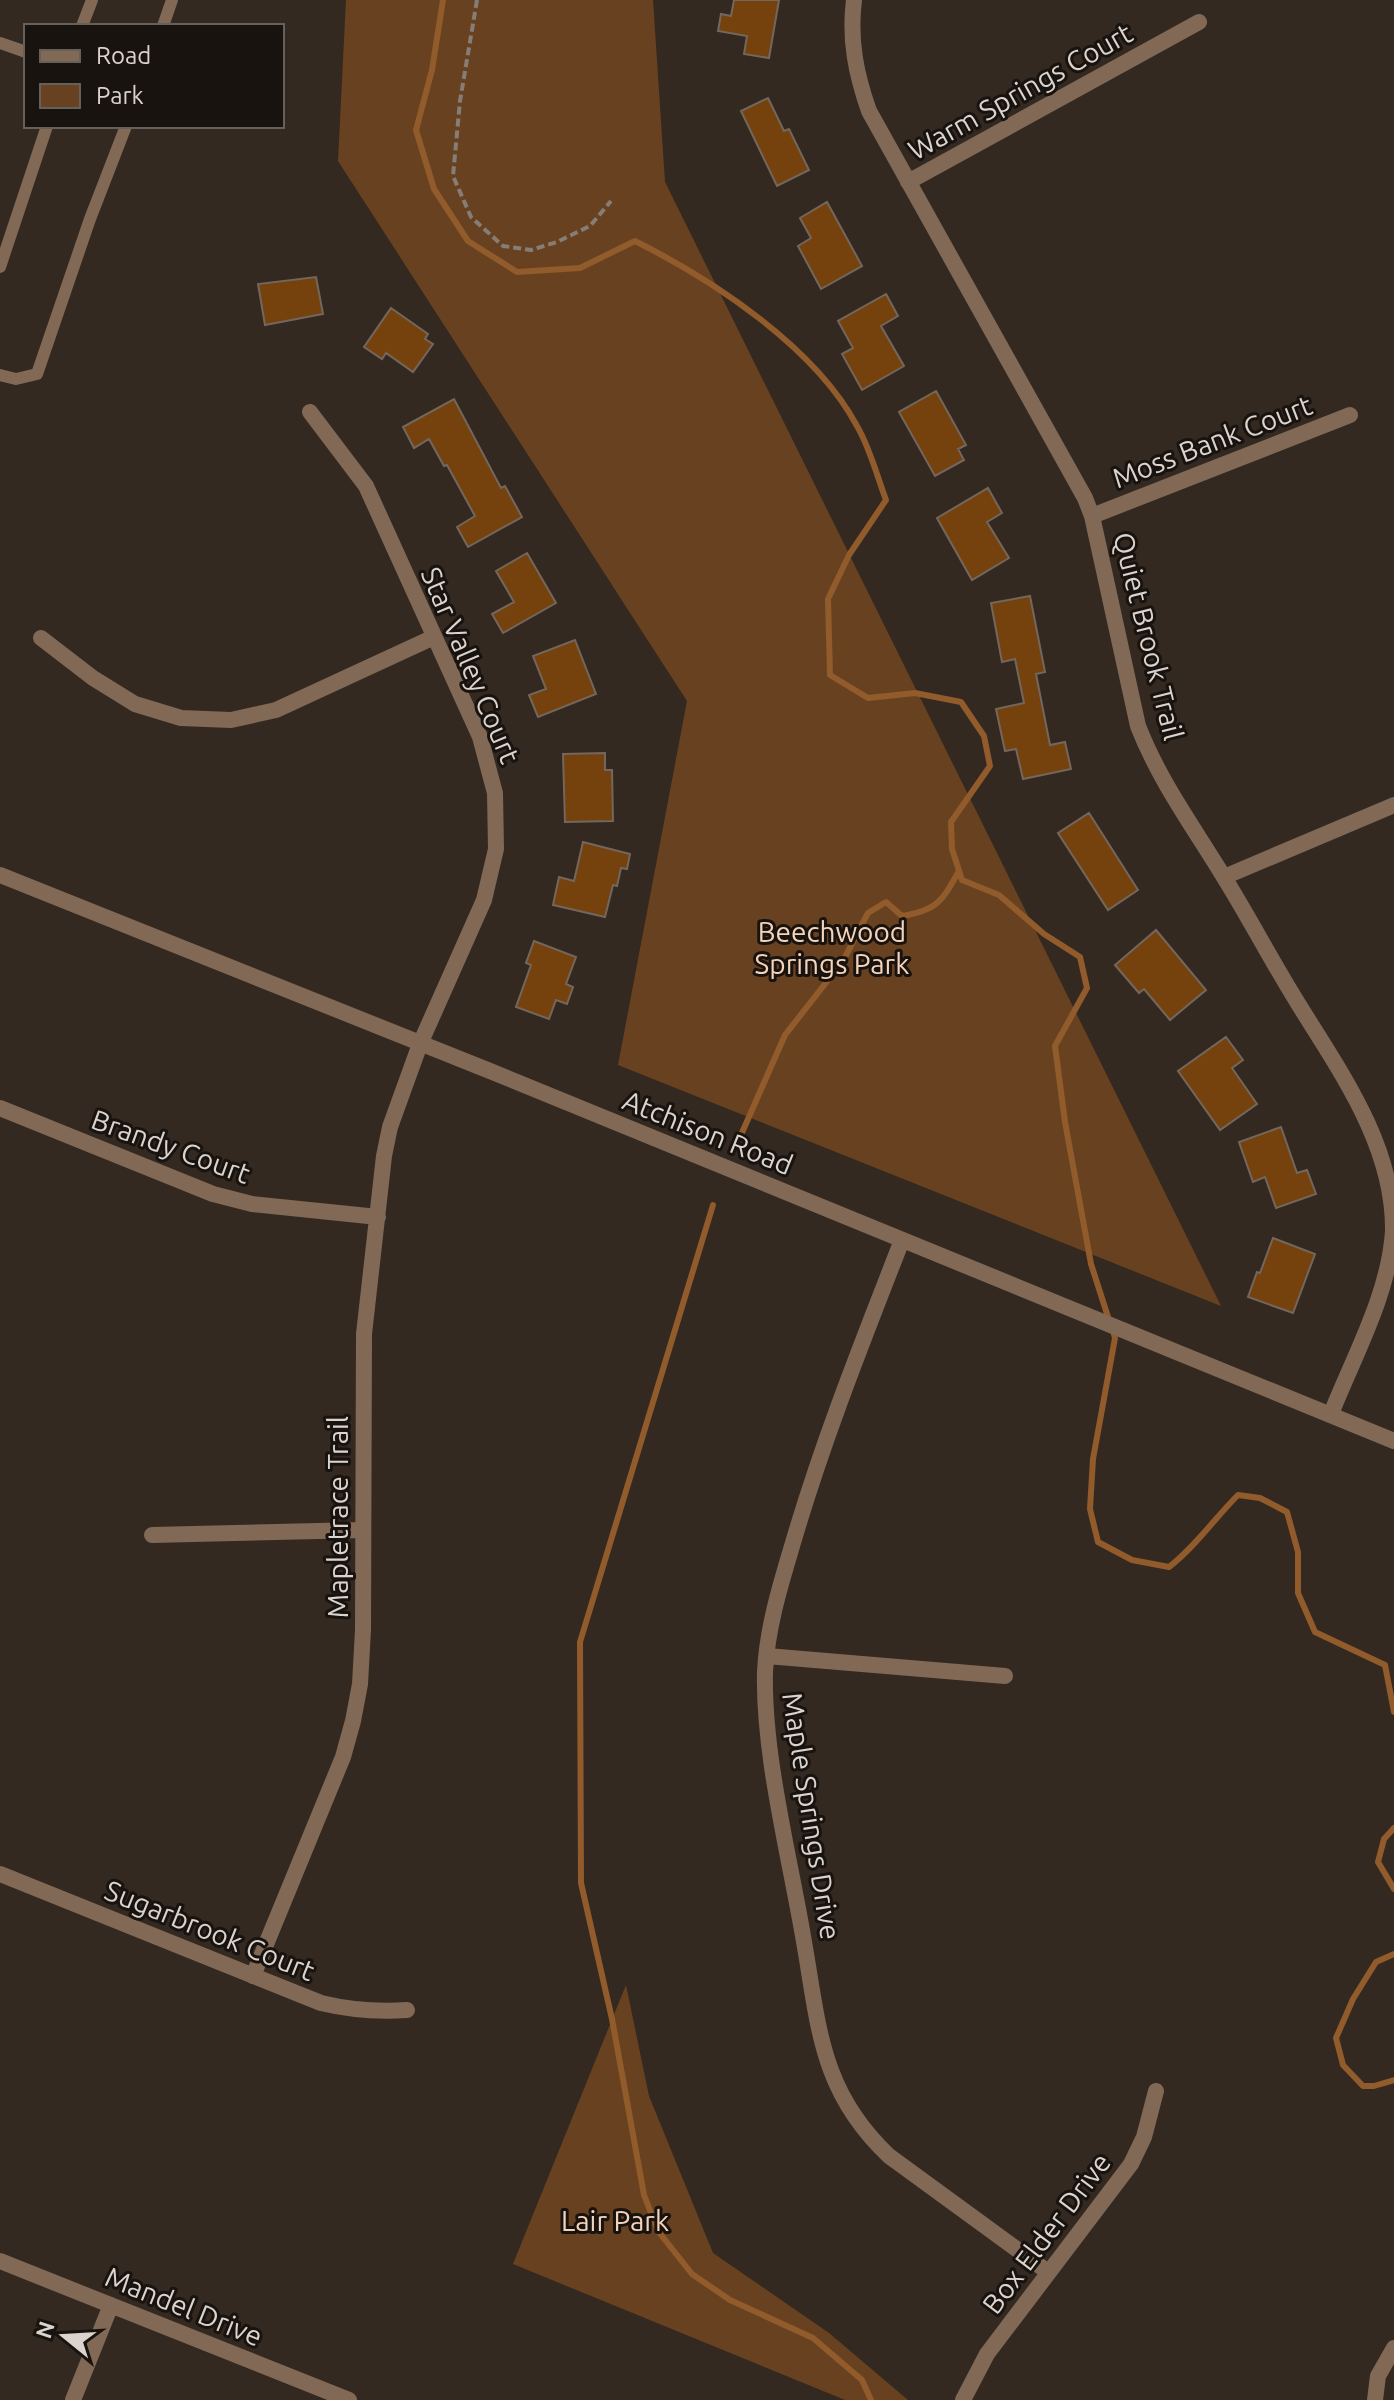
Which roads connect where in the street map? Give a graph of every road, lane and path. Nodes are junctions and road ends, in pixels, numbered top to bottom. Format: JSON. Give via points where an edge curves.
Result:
{"nodes":[{"id":1,"x":92,"y":0,"type":"edge"},
{"id":2,"x":172,"y":0,"type":"edge"},
{"id":3,"x":477,"y":0,"type":"edge"},
{"id":4,"x":854,"y":0,"type":"edge"},
{"id":5,"x":1199,"y":22,"type":"dead end"},
{"id":6,"x":83,"y":24,"type":"edge"},
{"id":7,"x":164,"y":24,"type":"edge"},
{"id":8,"x":0,"y":43,"type":"edge"},
{"id":9,"x":24,"y":51,"type":"edge"},
{"id":10,"x":46,"y":128,"type":"edge"},
{"id":11,"x":125,"y":128,"type":"edge"},
{"id":12,"x":908,"y":182,"type":"junction"},
{"id":13,"x":611,"y":201,"type":"dead end"},
{"id":14,"x":0,"y":267,"type":"edge"},
{"id":15,"x":0,"y":375,"type":"edge"},
{"id":16,"x":310,"y":412,"type":"dead end"},
{"id":17,"x":1350,"y":415,"type":"dead end"},
{"id":18,"x":1092,"y":516,"type":"junction"},
{"id":19,"x":434,"y":637,"type":"junction"},
{"id":20,"x":41,"y":638,"type":"dead end"},
{"id":21,"x":1394,"y":805,"type":"edge"},
{"id":22,"x":0,"y":875,"type":"edge"},
{"id":23,"x":1224,"y":877,"type":"junction"},
{"id":24,"x":420,"y":1044,"type":"junction"},
{"id":25,"x":0,"y":1108,"type":"edge"},
{"id":26,"x":378,"y":1217,"type":"junction"},
{"id":27,"x":902,"y":1240,"type":"junction"},
{"id":28,"x":1331,"y":1414,"type":"junction"},
{"id":29,"x":1394,"y":1441,"type":"edge"},
{"id":30,"x":361,"y":1530,"type":"junction"},
{"id":31,"x":152,"y":1535,"type":"dead end"},
{"id":32,"x":767,"y":1656,"type":"junction"},
{"id":33,"x":1005,"y":1676,"type":"dead end"},
{"id":34,"x":0,"y":1874,"type":"edge"},
{"id":35,"x":253,"y":1976,"type":"junction"},
{"id":36,"x":407,"y":2010,"type":"dead end"},
{"id":37,"x":1156,"y":2091,"type":"dead end"},
{"id":38,"x":0,"y":2261,"type":"edge"},
{"id":39,"x":1048,"y":2272,"type":"junction"},
{"id":40,"x":111,"y":2305,"type":"junction"},
{"id":41,"x":1394,"y":2348,"type":"edge"},
{"id":42,"x":73,"y":2400,"type":"edge"},
{"id":43,"x":349,"y":2400,"type":"edge"},
{"id":44,"x":963,"y":2400,"type":"edge"},
{"id":45,"x":1375,"y":2400,"type":"edge"}],
"edges":[{"from":1,"to":6,"type":"lane"},
{"from":2,"to":7,"type":"lane"},
{"from":3,"to":13,"type":"path","via":[[453,176],[471,217],[503,246],[531,250],[590,226]]},
{"from":4,"to":12,"type":"street","name":"Quiet Brook Trail","via":[[851,30],[858,80]]},
{"from":5,"to":12,"type":"street","name":"Warm Springs Court"},
{"from":8,"to":9,"type":"lane"},
{"from":10,"to":14,"type":"lane"},
{"from":11,"to":15,"type":"lane","via":[[37,374],[16,379]]},
{"from":12,"to":18,"type":"street","name":"Quiet Brook Trail"},
{"from":16,"to":19,"type":"street","name":"Star Valley Court","via":[[366,486]]},
{"from":17,"to":18,"type":"street","name":"Moss Bank Court"},
{"from":18,"to":23,"type":"street","name":"Quiet Brook Trail","via":[[1138,726],[1164,783]]},
{"from":19,"to":20,"type":"street","via":[[276,710],[231,720],[181,718],[135,704]]},
{"from":19,"to":24,"type":"street","name":"Star Valley Court","via":[[480,737],[495,793],[496,849],[484,900]]},
{"from":21,"to":23,"type":"street"},
{"from":22,"to":24,"type":"street","name":"Atchison Road"},
{"from":23,"to":28,"type":"street","name":"Quiet Brook Trail","via":[[1371,1124],[1392,1189],[1394,1227],[1384,1284]]},
{"from":24,"to":26,"type":"street","name":"Mapletrace Trail","via":[[390,1127]]},
{"from":24,"to":27,"type":"street","name":"Atchison Road"},
{"from":25,"to":26,"type":"street","name":"Brandy Court","via":[[213,1194],[252,1204]]},
{"from":26,"to":30,"type":"street","name":"Mapletrace Trail","via":[[364,1334]]},
{"from":27,"to":28,"type":"street","name":"Atchison Road"},
{"from":27,"to":32,"type":"street","name":"Maple Springs Drive","via":[[823,1448],[776,1598]]},
{"from":28,"to":29,"type":"street","name":"Atchison Road"},
{"from":30,"to":31,"type":"street"},
{"from":30,"to":35,"type":"street","name":"Mapletrace Trail","via":[[363,1630],[353,1721]]},
{"from":32,"to":33,"type":"street"},
{"from":32,"to":39,"type":"street","name":"Maple Springs Drive","via":[[772,1760],[823,2045],[839,2093],[889,2156]]},
{"from":34,"to":35,"type":"street","name":"Sugarbrook Court"},
{"from":35,"to":36,"type":"street","name":"Sugarbrook Court","via":[[348,2010]]},
{"from":37,"to":39,"type":"street","name":"Box Elder Drive","via":[[1131,2164]]},
{"from":38,"to":40,"type":"street","name":"Mandel Drive"},
{"from":39,"to":44,"type":"street","name":"Box Elder Drive","via":[[987,2354]]},
{"from":40,"to":42,"type":"street"},
{"from":40,"to":43,"type":"street","name":"Mandel Drive"},
{"from":41,"to":45,"type":"street","via":[[1378,2376]]}]}
